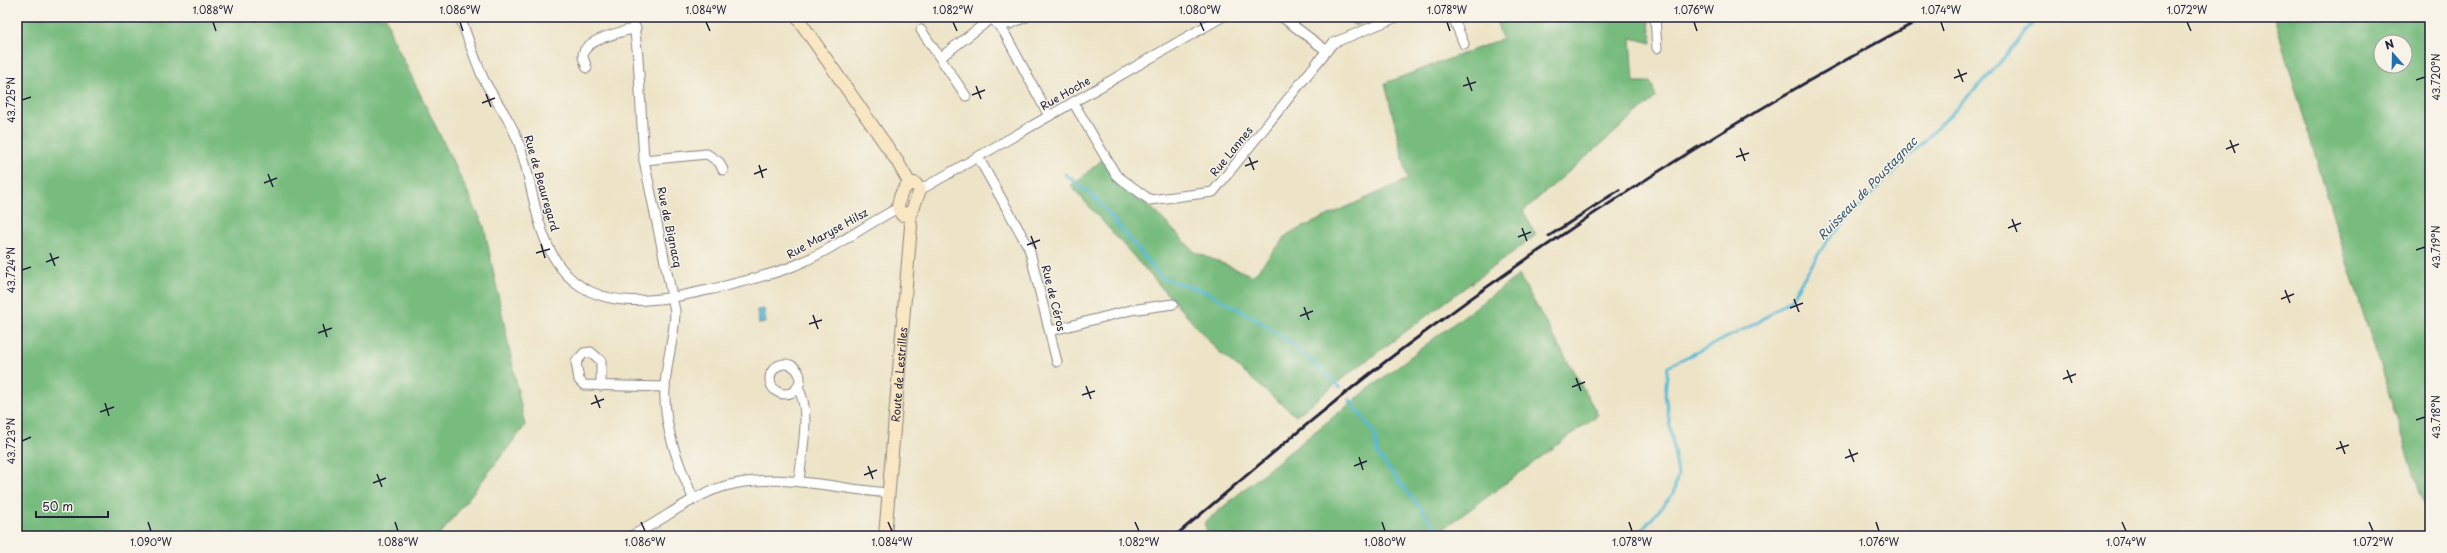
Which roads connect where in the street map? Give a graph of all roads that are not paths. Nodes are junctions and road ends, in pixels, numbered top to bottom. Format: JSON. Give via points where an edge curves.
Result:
{"nodes":[{"id":1,"x":460,"y":17,"type":"edge"},
{"id":2,"x":633,"y":17,"type":"edge"},
{"id":3,"x":797,"y":17,"type":"edge"},
{"id":4,"x":992,"y":17,"type":"edge"},
{"id":5,"x":1005,"y":17,"type":"edge"},
{"id":6,"x":1026,"y":17,"type":"edge"},
{"id":7,"x":1222,"y":17,"type":"edge"},
{"id":8,"x":1282,"y":17,"type":"edge"},
{"id":9,"x":1397,"y":17,"type":"edge"},
{"id":10,"x":1452,"y":17,"type":"edge"},
{"id":11,"x":1655,"y":17,"type":"edge"},
{"id":12,"x":999,"y":24,"type":"junction"},
{"id":13,"x":636,"y":28,"type":"junction"},
{"id":14,"x":921,"y":30,"type":"dead end"},
{"id":15,"x":1464,"y":44,"type":"dead end"},
{"id":16,"x":1658,"y":48,"type":"dead end"},
{"id":17,"x":1327,"y":51,"type":"junction"},
{"id":18,"x":941,"y":57,"type":"junction"},
{"id":19,"x":587,"y":68,"type":"dead end"},
{"id":20,"x":966,"y":96,"type":"dead end"},
{"id":21,"x":1073,"y":102,"type":"junction"},
{"id":22,"x":1049,"y":116,"type":"junction"},
{"id":23,"x":978,"y":157,"type":"junction"},
{"id":24,"x":644,"y":160,"type":"junction"},
{"id":25,"x":723,"y":170,"type":"dead end"},
{"id":26,"x":915,"y":187,"type":"junction"},
{"id":27,"x":898,"y":208,"type":"junction"},
{"id":28,"x":908,"y":214,"type":"junction"},
{"id":29,"x":672,"y":298,"type":"junction"},
{"id":30,"x":1172,"y":304,"type":"dead end"},
{"id":31,"x":1050,"y":331,"type":"junction"},
{"id":32,"x":1057,"y":362,"type":"dead end"},
{"id":33,"x":601,"y":386,"type":"dead end"},
{"id":34,"x":665,"y":387,"type":"junction"},
{"id":35,"x":798,"y":388,"type":"dead end"},
{"id":36,"x":799,"y":482,"type":"junction"},
{"id":37,"x":889,"y":493,"type":"junction"},
{"id":38,"x":693,"y":498,"type":"junction"},
{"id":39,"x":631,"y":536,"type":"edge"},
{"id":40,"x":885,"y":536,"type":"edge"}],
"edges":[{"from":1,"to":29,"type":"street","name":"Rue de Beauregard","via":[[484,80],[516,134],[543,234],[562,269],[590,291],[609,298],[646,302]]},
{"from":2,"to":13,"type":"street","name":"Rue de Bignacq"},
{"from":3,"to":26,"type":"street"},
{"from":4,"to":12,"type":"street"},
{"from":4,"to":18,"type":"street"},
{"from":5,"to":12,"type":"street"},
{"from":6,"to":12,"type":"street","via":[[1010,24]]},
{"from":7,"to":21,"type":"street","name":"Rue Hoche"},
{"from":8,"to":17,"type":"street"},
{"from":9,"to":17,"type":"street","name":"Rue Lannes","via":[[1339,39]]},
{"from":10,"to":15,"type":"street"},
{"from":11,"to":16,"type":"street"},
{"from":12,"to":22,"type":"street"},
{"from":13,"to":19,"type":"street","via":[[587,46],[583,56]]},
{"from":13,"to":24,"type":"street","name":"Rue de Bignacq"},
{"from":14,"to":18,"type":"street"},
{"from":17,"to":21,"type":"street","name":"Rue Lannes","via":[[1214,192],[1150,200],[1116,175]]},
{"from":18,"to":20,"type":"street"},
{"from":21,"to":22,"type":"street","name":"Rue Hoche"},
{"from":22,"to":23,"type":"street","name":"Rue Hoche"},
{"from":23,"to":26,"type":"street","name":"Rue Hoche"},
{"from":23,"to":31,"type":"street","name":"Rue de Céros","via":[[1029,248]]},
{"from":24,"to":25,"type":"street","via":[[707,154],[719,162]]},
{"from":24,"to":29,"type":"street","name":"Rue de Bignacq"},
{"from":26,"to":27,"type":"street","via":[[903,189]]},
{"from":26,"to":28,"type":"street","via":[[912,211]]},
{"from":27,"to":28,"type":"street","via":[[902,215]]},
{"from":27,"to":29,"type":"street","name":"Rue Maryse Hilsz","via":[[792,267],[751,280]]},
{"from":28,"to":37,"type":"street","name":"Route de Lestrilles","via":[[911,226]]},
{"from":29,"to":34,"type":"street","name":"Rue de Bignacq","via":[[675,326]]},
{"from":30,"to":31,"type":"street","via":[[1132,310]]},
{"from":31,"to":32,"type":"street","name":"Rue de Céros"},
{"from":33,"to":34,"type":"street"},
{"from":34,"to":38,"type":"street","name":"Rue de Bignacq","via":[[670,437]]},
{"from":35,"to":36,"type":"street","via":[[804,397]]},
{"from":36,"to":37,"type":"street"},
{"from":36,"to":38,"type":"street","via":[[764,480],[736,483]]},
{"from":37,"to":40,"type":"street","name":"Route de Lestrilles"},
{"from":38,"to":39,"type":"street"}]}
